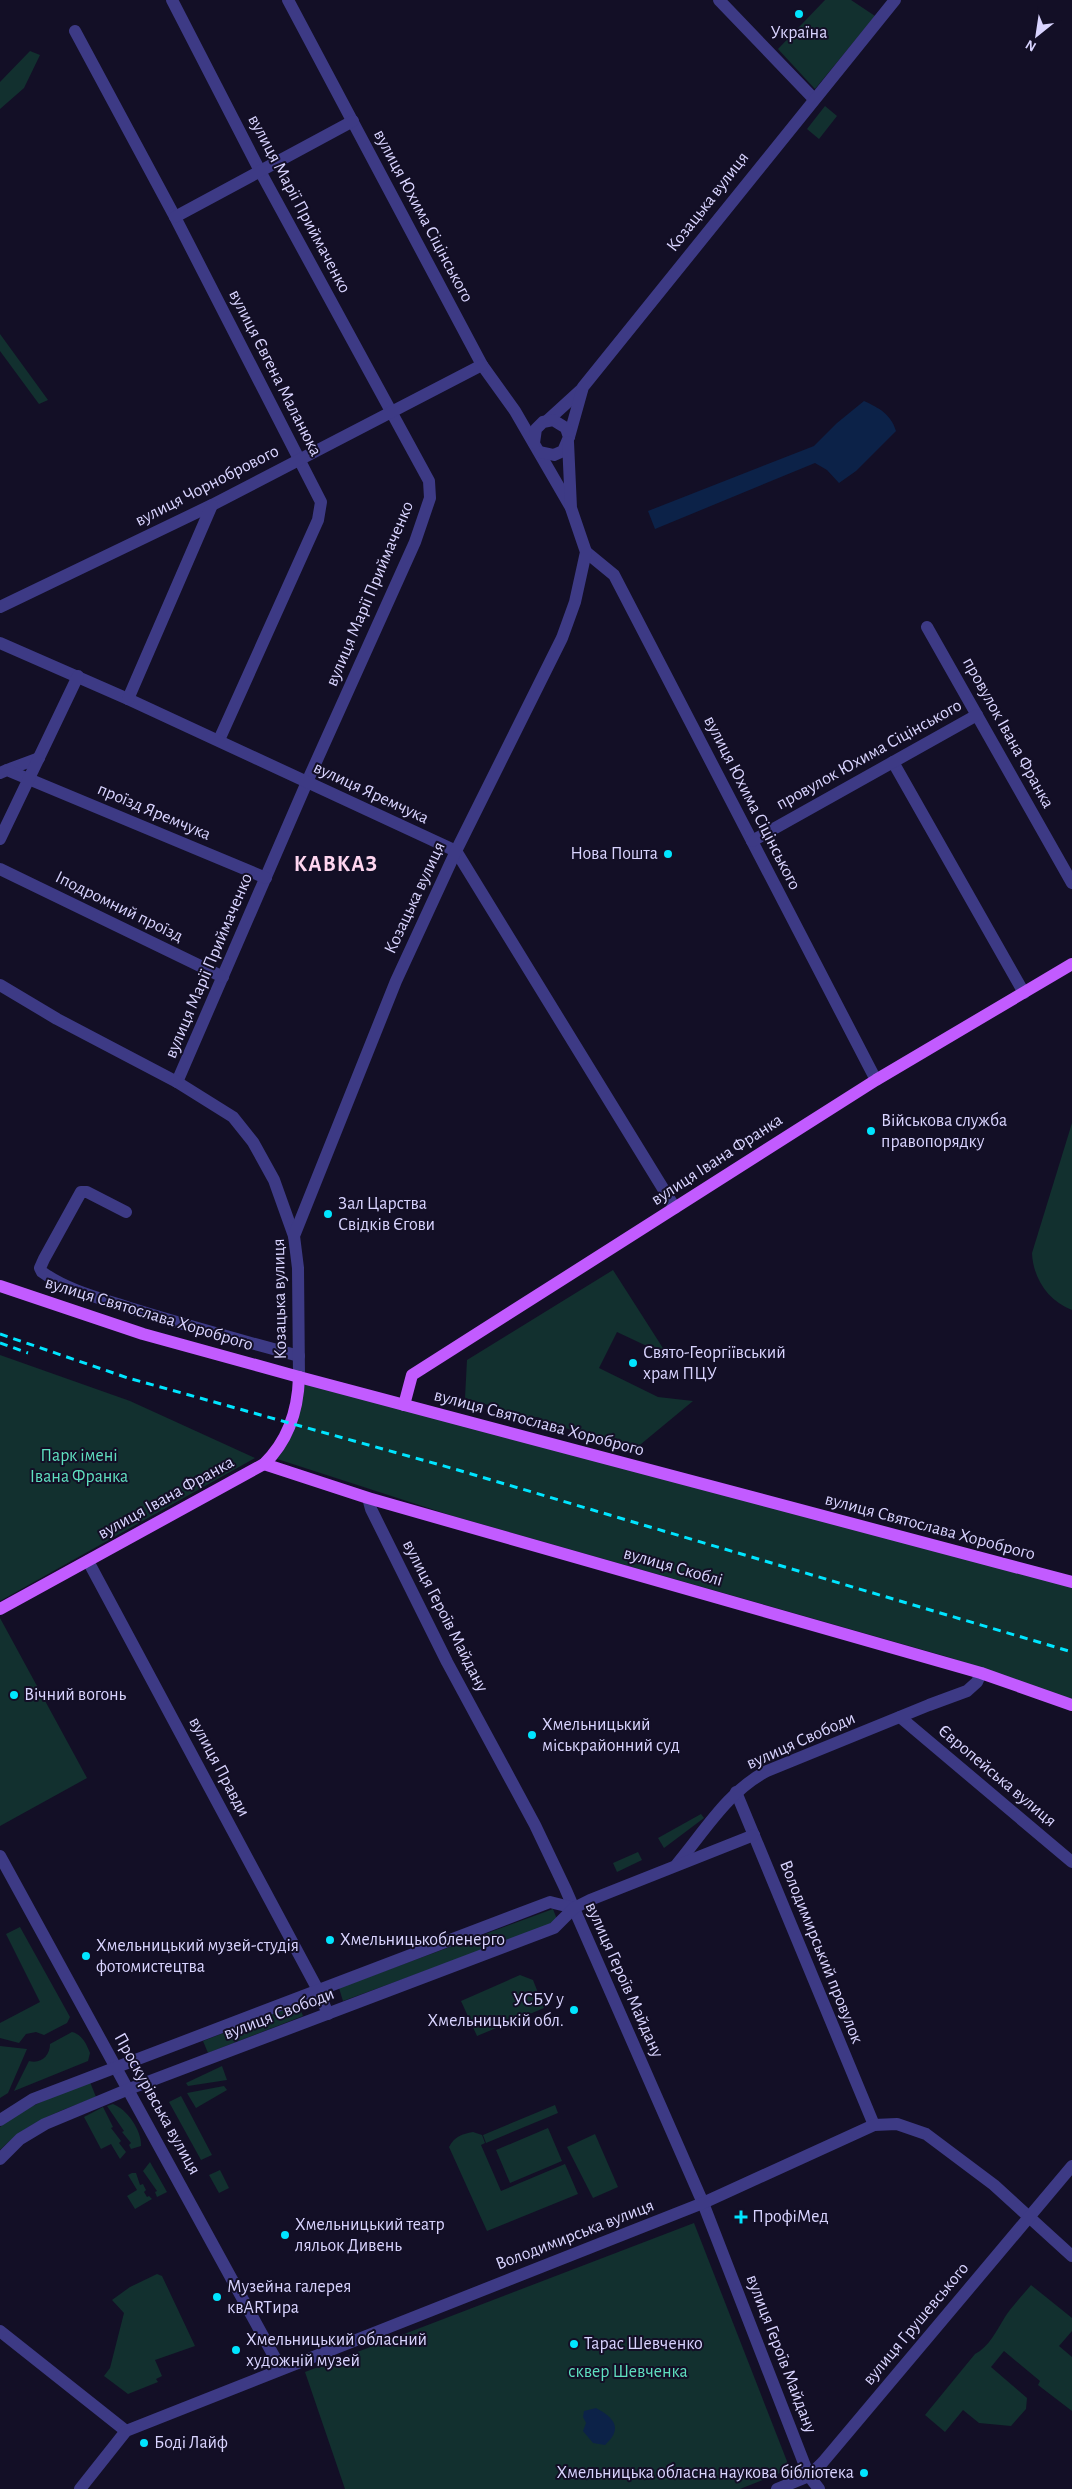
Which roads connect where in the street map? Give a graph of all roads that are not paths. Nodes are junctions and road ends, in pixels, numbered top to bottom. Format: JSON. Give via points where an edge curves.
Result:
{"nodes":[{"id":1,"x":172,"y":0,"type":"edge"},
{"id":2,"x":288,"y":0,"type":"edge"},
{"id":3,"x":719,"y":0,"type":"edge"},
{"id":4,"x":895,"y":0,"type":"edge"},
{"id":5,"x":75,"y":31,"type":"dead end"},
{"id":6,"x":814,"y":99,"type":"junction"},
{"id":7,"x":353,"y":121,"type":"junction"},
{"id":8,"x":260,"y":171,"type":"junction"},
{"id":9,"x":175,"y":217,"type":"junction"},
{"id":10,"x":482,"y":365,"type":"junction"},
{"id":11,"x":583,"y":387,"type":"junction"},
{"id":12,"x":515,"y":411,"type":"junction"},
{"id":13,"x":391,"y":412,"type":"junction"},
{"id":14,"x":546,"y":421,"type":"junction"},
{"id":15,"x":568,"y":440,"type":"junction"},
{"id":16,"x":537,"y":447,"type":"junction"},
{"id":17,"x":298,"y":460,"type":"junction"},
{"id":18,"x":212,"y":504,"type":"junction"},
{"id":19,"x":571,"y":508,"type":"junction"},
{"id":20,"x":586,"y":552,"type":"junction"},
{"id":21,"x":0,"y":607,"type":"edge"},
{"id":22,"x":927,"y":627,"type":"dead end"},
{"id":23,"x":0,"y":642,"type":"edge"},
{"id":24,"x":78,"y":676,"type":"junction"},
{"id":25,"x":128,"y":698,"type":"junction"},
{"id":26,"x":977,"y":715,"type":"junction"},
{"id":27,"x":219,"y":740,"type":"junction"},
{"id":28,"x":39,"y":758,"type":"junction"},
{"id":29,"x":893,"y":762,"type":"junction"},
{"id":30,"x":4,"y":771,"type":"edge"},
{"id":31,"x":29,"y":778,"type":"junction"},
{"id":32,"x":307,"y":782,"type":"junction"},
{"id":33,"x":0,"y":839,"type":"edge"},
{"id":34,"x":752,"y":841,"type":"junction"},
{"id":35,"x":456,"y":851,"type":"junction"},
{"id":36,"x":0,"y":869,"type":"edge"},
{"id":37,"x":266,"y":878,"type":"junction"},
{"id":38,"x":1072,"y":883,"type":"edge"},
{"id":39,"x":1072,"y":964,"type":"edge"},
{"id":40,"x":223,"y":977,"type":"junction"},
{"id":41,"x":0,"y":984,"type":"edge"},
{"id":42,"x":1024,"y":993,"type":"junction"},
{"id":43,"x":876,"y":1080,"type":"junction"},
{"id":44,"x":178,"y":1082,"type":"junction"},
{"id":45,"x":675,"y":1208,"type":"junction"},
{"id":46,"x":126,"y":1212,"type":"dead end"},
{"id":47,"x":294,"y":1236,"type":"junction"},
{"id":48,"x":0,"y":1286,"type":"edge"},
{"id":49,"x":299,"y":1356,"type":"junction"},
{"id":50,"x":299,"y":1377,"type":"junction"},
{"id":51,"x":404,"y":1405,"type":"junction"},
{"id":52,"x":264,"y":1464,"type":"junction"},
{"id":53,"x":368,"y":1498,"type":"junction"},
{"id":54,"x":88,"y":1561,"type":"junction"},
{"id":55,"x":1072,"y":1582,"type":"edge"},
{"id":56,"x":0,"y":1609,"type":"edge"},
{"id":57,"x":981,"y":1673,"type":"junction"},
{"id":58,"x":1072,"y":1705,"type":"edge"},
{"id":59,"x":900,"y":1717,"type":"junction"},
{"id":60,"x":736,"y":1792,"type":"junction"},
{"id":61,"x":754,"y":1835,"type":"junction"},
{"id":62,"x":0,"y":1856,"type":"edge"},
{"id":63,"x":1072,"y":1862,"type":"edge"},
{"id":64,"x":675,"y":1866,"type":"junction"},
{"id":65,"x":574,"y":1908,"type":"junction"},
{"id":66,"x":318,"y":1990,"type":"junction"},
{"id":67,"x":328,"y":2014,"type":"junction"},
{"id":68,"x":116,"y":2066,"type":"junction"},
{"id":69,"x":129,"y":2089,"type":"junction"},
{"id":70,"x":0,"y":2120,"type":"edge"},
{"id":71,"x":874,"y":2126,"type":"junction"},
{"id":72,"x":0,"y":2159,"type":"edge"},
{"id":73,"x":1072,"y":2166,"type":"edge"},
{"id":74,"x":703,"y":2203,"type":"junction"},
{"id":75,"x":1029,"y":2217,"type":"junction"},
{"id":76,"x":1072,"y":2256,"type":"edge"},
{"id":77,"x":0,"y":2331,"type":"edge"},
{"id":78,"x":282,"y":2369,"type":"junction"},
{"id":79,"x":126,"y":2431,"type":"junction"},
{"id":80,"x":810,"y":2476,"type":"junction"},
{"id":81,"x":80,"y":2489,"type":"edge"},
{"id":82,"x":777,"y":2489,"type":"edge"},
{"id":83,"x":819,"y":2489,"type":"edge"}],
"edges":[{"from":1,"to":8,"type":"street","name":"вулиця Марії Приймаченко"},
{"from":2,"to":7,"type":"street","name":"вулиця Юхима Сіцінського"},
{"from":3,"to":6,"type":"street"},
{"from":4,"to":6,"type":"street","name":"Козацька вулиця"},
{"from":5,"to":9,"type":"street","name":"вулиця Євгена Маланюка"},
{"from":6,"to":11,"type":"street","name":"Козацька вулиця"},
{"from":7,"to":8,"type":"street"},
{"from":7,"to":10,"type":"street","name":"вулиця Юхима Сіцінського"},
{"from":8,"to":9,"type":"street"},
{"from":8,"to":13,"type":"street","name":"вулиця Марії Приймаченко"},
{"from":9,"to":17,"type":"street","name":"вулиця Євгена Маланюка"},
{"from":10,"to":12,"type":"street","name":"вулиця Юхима Сіцінського"},
{"from":10,"to":13,"type":"street","name":"вулиця Чорнобрового"},
{"from":11,"to":14,"type":"street"},
{"from":11,"to":15,"type":"street","name":"Козацька вулиця"},
{"from":12,"to":14,"type":"street","via":[[533,421]]},
{"from":12,"to":16,"type":"street","name":"вулиця Юхима Сіцінського"},
{"from":13,"to":17,"type":"street","name":"вулиця Чорнобрового"},
{"from":13,"to":32,"type":"street","name":"вулиця Марії Приймаченко","via":[[429,480],[430,498],[415,542]]},
{"from":14,"to":15,"type":"street","via":[[562,424]]},
{"from":14,"to":16,"type":"street","via":[[536,429]]},
{"from":15,"to":16,"type":"street","via":[[559,454],[549,455]]},
{"from":15,"to":19,"type":"street","name":"Козацька вулиця"},
{"from":16,"to":19,"type":"street","name":"вулиця Юхима Сіцінського"},
{"from":17,"to":18,"type":"street","name":"вулиця Чорнобрового"},
{"from":17,"to":27,"type":"street","name":"вулиця Євгена Маланюка","via":[[321,502],[318,520]]},
{"from":18,"to":21,"type":"street","name":"вулиця Чорнобрового"},
{"from":18,"to":25,"type":"street"},
{"from":19,"to":20,"type":"street","name":"Козацька вулиця"},
{"from":20,"to":34,"type":"street","name":"вулиця Юхима Сіцінського","via":[[614,575]]},
{"from":20,"to":35,"type":"street","name":"Козацька вулиця","via":[[562,638]]},
{"from":22,"to":26,"type":"street","name":"провулок Івана Франка"},
{"from":23,"to":24,"type":"street","name":"вулиця Яремчука"},
{"from":24,"to":25,"type":"street","name":"вулиця Яремчука"},
{"from":24,"to":28,"type":"street"},
{"from":25,"to":27,"type":"street","name":"вулиця Яремчука"},
{"from":26,"to":29,"type":"street","name":"провулок Юхима Сіцінського"},
{"from":26,"to":38,"type":"street","name":"провулок Івана Франка"},
{"from":27,"to":32,"type":"street","name":"вулиця Яремчука"},
{"from":28,"to":30,"type":"street"},
{"from":28,"to":31,"type":"street"},
{"from":29,"to":34,"type":"street","name":"провулок Юхима Сіцінського"},
{"from":29,"to":42,"type":"street"},
{"from":30,"to":31,"type":"street","name":"проїзд Яремчука"},
{"from":31,"to":33,"type":"street"},
{"from":31,"to":37,"type":"street","name":"проїзд Яремчука"},
{"from":32,"to":35,"type":"street","name":"вулиця Яремчука"},
{"from":32,"to":37,"type":"street","name":"вулиця Марії Приймаченко"},
{"from":34,"to":43,"type":"street","name":"вулиця Юхима Сіцінського"},
{"from":35,"to":45,"type":"street"},
{"from":35,"to":47,"type":"street","name":"Козацька вулиця","via":[[396,981]]},
{"from":36,"to":40,"type":"street","name":"Іподромний проїзд"},
{"from":37,"to":40,"type":"street","name":"вулиця Марії Приймаченко"},
{"from":39,"to":42,"type":"main road","name":"вулиця Івана Франка"},
{"from":40,"to":44,"type":"street","name":"вулиця Марії Приймаченко"},
{"from":41,"to":44,"type":"street","via":[[56,1019]]},
{"from":42,"to":43,"type":"main road","name":"вулиця Івана Франка"},
{"from":43,"to":45,"type":"main road","name":"вулиця Івана Франка"},
{"from":44,"to":47,"type":"street","via":[[233,1117],[253,1142],[274,1180]]},
{"from":45,"to":51,"type":"main road","name":"вулиця Івана Франка","via":[[412,1375]]},
{"from":46,"to":49,"type":"street","via":[[81,1192],[44,1259],[40,1268],[42,1272],[103,1299],[193,1328]]},
{"from":47,"to":49,"type":"street","name":"Козацька вулиця","via":[[298,1268]]},
{"from":48,"to":50,"type":"main road","name":"вулиця Святослава Хороброго","via":[[143,1334]]},
{"from":49,"to":50,"type":"street","name":"Козацька вулиця"},
{"from":50,"to":51,"type":"main road","name":"вулиця Святослава Хороброго"},
{"from":50,"to":52,"type":"main road","name":"вулиця Івана Франка","via":[[287,1433],[279,1448]]},
{"from":51,"to":55,"type":"main road","name":"вулиця Святослава Хороброго"},
{"from":52,"to":53,"type":"main road","name":"вулиця Скоблі"},
{"from":52,"to":54,"type":"main road","name":"вулиця Івана Франка"},
{"from":53,"to":57,"type":"main road","name":"вулиця Скоблі"},
{"from":53,"to":65,"type":"street","name":"вулиця Героїв Майдану","via":[[447,1662],[535,1824]]},
{"from":54,"to":56,"type":"main road","name":"вулиця Івана Франка"},
{"from":54,"to":66,"type":"street","name":"вулиця Правди"},
{"from":57,"to":58,"type":"main road","name":"вулиця Скоблі"},
{"from":57,"to":59,"type":"street","name":"вулиця Свободи","via":[[968,1692]]},
{"from":59,"to":60,"type":"street","name":"вулиця Свободи","via":[[766,1771]]},
{"from":59,"to":63,"type":"street","name":"Європейська вулиця"},
{"from":60,"to":61,"type":"street","name":"Володимирський провулок"},
{"from":60,"to":64,"type":"street","name":"вулиця Свободи"},
{"from":61,"to":64,"type":"street"},
{"from":61,"to":71,"type":"street","name":"Володимирський провулок"},
{"from":62,"to":68,"type":"street","name":"Проскурівська вулиця"},
{"from":64,"to":65,"type":"street","name":"вулиця Свободи"},
{"from":65,"to":66,"type":"street","name":"вулиця Свободи","via":[[550,1902]]},
{"from":65,"to":67,"type":"street","name":"вулиця Свободи","via":[[554,1928]]},
{"from":65,"to":74,"type":"street","name":"вулиця Героїв Майдану"},
{"from":66,"to":67,"type":"street","name":"вулиця Правди"},
{"from":66,"to":68,"type":"street","name":"вулиця Свободи"},
{"from":67,"to":69,"type":"street","name":"вулиця Свободи"},
{"from":68,"to":69,"type":"street","name":"Проскурівська вулиця"},
{"from":68,"to":70,"type":"street","name":"вулиця Свободи","via":[[33,2099]]},
{"from":69,"to":72,"type":"street","name":"вулиця Свободи","via":[[36,2128]]},
{"from":69,"to":78,"type":"street","name":"Проскурівська вулиця"},
{"from":71,"to":74,"type":"street","name":"Володимирська вулиця"},
{"from":71,"to":75,"type":"street","name":"Володимирська вулиця","via":[[897,2124],[926,2134],[967,2163]]},
{"from":73,"to":75,"type":"street","name":"вулиця Грушевського"},
{"from":74,"to":78,"type":"street","name":"Володимирська вулиця"},
{"from":74,"to":80,"type":"street","name":"вулиця Героїв Майдану"},
{"from":75,"to":76,"type":"street","name":"Володимирська вулиця"},
{"from":75,"to":80,"type":"street","name":"вулиця Грушевського"},
{"from":77,"to":79,"type":"street"},
{"from":78,"to":79,"type":"street","name":"Володимирська вулиця"},
{"from":79,"to":81,"type":"street","name":"Володимирська вулиця"},
{"from":80,"to":82,"type":"street","name":"вулиця Грушевського"},
{"from":80,"to":83,"type":"street","name":"вулиця Героїв Майдану"}]}
